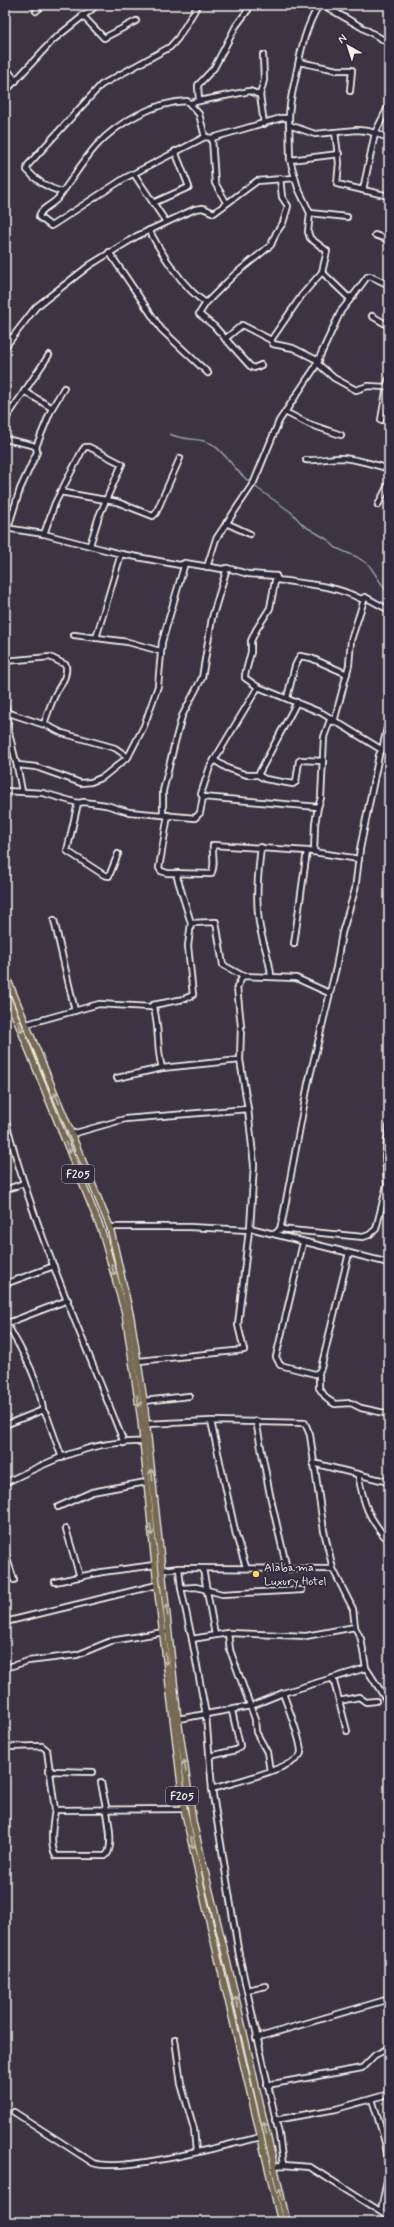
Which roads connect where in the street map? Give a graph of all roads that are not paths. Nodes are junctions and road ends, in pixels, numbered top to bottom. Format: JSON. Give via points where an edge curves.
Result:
{"nodes":[{"id":1,"x":43,"y":5,"type":"edge"},
{"id":2,"x":96,"y":5,"type":"edge"},
{"id":3,"x":198,"y":5,"type":"edge"},
{"id":4,"x":242,"y":5,"type":"edge"},
{"id":5,"x":251,"y":5,"type":"edge"},
{"id":6,"x":319,"y":5,"type":"edge"},
{"id":7,"x":323,"y":5,"type":"edge"},
{"id":8,"x":248,"y":10,"type":"junction"},
{"id":9,"x":36,"y":11,"type":"dead end"},
{"id":10,"x":82,"y":15,"type":"junction"},
{"id":11,"x":136,"y":21,"type":"dead end"},
{"id":12,"x":389,"y":43,"type":"edge"},
{"id":13,"x":263,"y":55,"type":"dead end"},
{"id":14,"x":299,"y":62,"type":"junction"},
{"id":15,"x":5,"y":67,"type":"edge"},
{"id":16,"x":16,"y":81,"type":"junction"},
{"id":17,"x":261,"y":88,"type":"junction"},
{"id":18,"x":350,"y":91,"type":"dead end"},
{"id":19,"x":5,"y":92,"type":"edge"},
{"id":20,"x":255,"y":92,"type":"junction"},
{"id":21,"x":260,"y":95,"type":"junction"},
{"id":22,"x":199,"y":101,"type":"junction"},
{"id":23,"x":191,"y":103,"type":"junction"},
{"id":24,"x":389,"y":105,"type":"edge"},
{"id":25,"x":289,"y":118,"type":"junction"},
{"id":26,"x":264,"y":124,"type":"junction"},
{"id":27,"x":289,"y":125,"type":"junction"},
{"id":28,"x":335,"y":132,"type":"junction"},
{"id":29,"x":375,"y":133,"type":"junction"},
{"id":30,"x":205,"y":137,"type":"junction"},
{"id":31,"x":212,"y":138,"type":"junction"},
{"id":32,"x":389,"y":138,"type":"edge"},
{"id":33,"x":175,"y":151,"type":"junction"},
{"id":34,"x":339,"y":154,"type":"junction"},
{"id":35,"x":290,"y":160,"type":"junction"},
{"id":36,"x":134,"y":174,"type":"junction"},
{"id":37,"x":280,"y":178,"type":"junction"},
{"id":38,"x":295,"y":178,"type":"junction"},
{"id":39,"x":363,"y":190,"type":"junction"},
{"id":40,"x":62,"y":192,"type":"junction"},
{"id":41,"x":389,"y":196,"type":"edge"},
{"id":42,"x":226,"y":202,"type":"junction"},
{"id":43,"x":153,"y":203,"type":"junction"},
{"id":44,"x":310,"y":213,"type":"junction"},
{"id":45,"x":347,"y":217,"type":"dead end"},
{"id":46,"x":166,"y":222,"type":"junction"},
{"id":47,"x":149,"y":230,"type":"junction"},
{"id":48,"x":376,"y":235,"type":"dead end"},
{"id":49,"x":389,"y":240,"type":"edge"},
{"id":50,"x":109,"y":252,"type":"junction"},
{"id":51,"x":322,"y":272,"type":"junction"},
{"id":52,"x":389,"y":285,"type":"edge"},
{"id":53,"x":353,"y":296,"type":"junction"},
{"id":54,"x":206,"y":303,"type":"junction"},
{"id":55,"x":372,"y":316,"type":"dead end"},
{"id":56,"x":389,"y":326,"type":"edge"},
{"id":57,"x":225,"y":339,"type":"junction"},
{"id":58,"x":271,"y":340,"type":"junction"},
{"id":59,"x":5,"y":347,"type":"edge"},
{"id":60,"x":49,"y":355,"type":"dead end"},
{"id":61,"x":318,"y":362,"type":"junction"},
{"id":62,"x":261,"y":365,"type":"dead end"},
{"id":63,"x":208,"y":373,"type":"dead end"},
{"id":64,"x":389,"y":379,"type":"edge"},
{"id":65,"x":64,"y":388,"type":"dead end"},
{"id":66,"x":380,"y":388,"type":"junction"},
{"id":67,"x":24,"y":391,"type":"junction"},
{"id":68,"x":388,"y":392,"type":"edge"},
{"id":69,"x":52,"y":408,"type":"junction"},
{"id":70,"x":285,"y":412,"type":"junction"},
{"id":71,"x":5,"y":420,"type":"edge"},
{"id":72,"x":381,"y":420,"type":"dead end"},
{"id":73,"x":341,"y":435,"type":"dead end"},
{"id":74,"x":5,"y":439,"type":"edge"},
{"id":75,"x":36,"y":447,"type":"junction"},
{"id":76,"x":180,"y":458,"type":"dead end"},
{"id":77,"x":306,"y":460,"type":"dead end"},
{"id":78,"x":389,"y":469,"type":"edge"},
{"id":79,"x":389,"y":483,"type":"edge"},
{"id":80,"x":60,"y":492,"type":"junction"},
{"id":81,"x":105,"y":500,"type":"junction"},
{"id":82,"x":378,"y":506,"type":"dead end"},
{"id":83,"x":226,"y":524,"type":"junction"},
{"id":84,"x":6,"y":528,"type":"edge"},
{"id":85,"x":44,"y":534,"type":"junction"},
{"id":86,"x":250,"y":534,"type":"dead end"},
{"id":87,"x":90,"y":545,"type":"junction"},
{"id":88,"x":121,"y":554,"type":"junction"},
{"id":89,"x":185,"y":563,"type":"junction"},
{"id":90,"x":207,"y":567,"type":"junction"},
{"id":91,"x":227,"y":568,"type":"junction"},
{"id":92,"x":276,"y":576,"type":"junction"},
{"id":93,"x":365,"y":597,"type":"junction"},
{"id":94,"x":389,"y":610,"type":"edge"},
{"id":95,"x":74,"y":635,"type":"dead end"},
{"id":96,"x":96,"y":638,"type":"junction"},
{"id":97,"x":160,"y":651,"type":"junction"},
{"id":98,"x":5,"y":661,"type":"edge"},
{"id":99,"x":347,"y":674,"type":"junction"},
{"id":100,"x":258,"y":687,"type":"junction"},
{"id":101,"x":287,"y":698,"type":"junction"},
{"id":102,"x":297,"y":702,"type":"junction"},
{"id":103,"x":5,"y":704,"type":"edge"},
{"id":104,"x":8,"y":713,"type":"junction"},
{"id":105,"x":389,"y":719,"type":"edge"},
{"id":106,"x":332,"y":721,"type":"junction"},
{"id":107,"x":44,"y":724,"type":"junction"},
{"id":108,"x":382,"y":750,"type":"junction"},
{"id":109,"x":128,"y":757,"type":"junction"},
{"id":110,"x":214,"y":760,"type":"junction"},
{"id":111,"x":323,"y":760,"type":"junction"},
{"id":112,"x":18,"y":765,"type":"junction"},
{"id":113,"x":258,"y":775,"type":"junction"},
{"id":114,"x":5,"y":791,"type":"edge"},
{"id":115,"x":22,"y":792,"type":"junction"},
{"id":116,"x":203,"y":797,"type":"junction"},
{"id":117,"x":78,"y":803,"type":"junction"},
{"id":118,"x":318,"y":808,"type":"junction"},
{"id":119,"x":166,"y":814,"type":"junction"},
{"id":120,"x":261,"y":847,"type":"junction"},
{"id":121,"x":307,"y":851,"type":"junction"},
{"id":122,"x":314,"y":852,"type":"junction"},
{"id":123,"x":118,"y":854,"type":"dead end"},
{"id":124,"x":359,"y":858,"type":"junction"},
{"id":125,"x":179,"y":873,"type":"junction"},
{"id":126,"x":54,"y":920,"type":"dead end"},
{"id":127,"x":191,"y":923,"type":"junction"},
{"id":128,"x":294,"y":944,"type":"dead end"},
{"id":129,"x":5,"y":973,"type":"edge"},
{"id":130,"x":243,"y":976,"type":"junction"},
{"id":131,"x":271,"y":976,"type":"junction"},
{"id":132,"x":5,"y":991,"type":"edge"},
{"id":133,"x":329,"y":993,"type":"junction"},
{"id":134,"x":6,"y":998,"type":"edge"},
{"id":135,"x":153,"y":1005,"type":"junction"},
{"id":136,"x":74,"y":1011,"type":"junction"},
{"id":137,"x":27,"y":1024,"type":"junction"},
{"id":138,"x":33,"y":1040,"type":"junction"},
{"id":139,"x":26,"y":1042,"type":"junction"},
{"id":140,"x":240,"y":1060,"type":"junction"},
{"id":141,"x":162,"y":1068,"type":"junction"},
{"id":142,"x":117,"y":1078,"type":"dead end"},
{"id":143,"x":248,"y":1109,"type":"junction"},
{"id":144,"x":5,"y":1118,"type":"edge"},
{"id":145,"x":389,"y":1127,"type":"edge"},
{"id":146,"x":72,"y":1134,"type":"junction"},
{"id":147,"x":12,"y":1144,"type":"junction"},
{"id":148,"x":5,"y":1146,"type":"edge"},
{"id":149,"x":24,"y":1183,"type":"junction"},
{"id":150,"x":5,"y":1190,"type":"edge"},
{"id":151,"x":110,"y":1227,"type":"junction"},
{"id":152,"x":249,"y":1229,"type":"junction"},
{"id":153,"x":280,"y":1229,"type":"junction"},
{"id":154,"x":275,"y":1234,"type":"junction"},
{"id":155,"x":303,"y":1243,"type":"junction"},
{"id":156,"x":349,"y":1253,"type":"junction"},
{"id":157,"x":389,"y":1263,"type":"edge"},
{"id":158,"x":54,"y":1266,"type":"junction"},
{"id":159,"x":5,"y":1284,"type":"edge"},
{"id":160,"x":68,"y":1300,"type":"junction"},
{"id":161,"x":6,"y":1324,"type":"edge"},
{"id":162,"x":139,"y":1361,"type":"junction"},
{"id":163,"x":319,"y":1372,"type":"junction"},
{"id":164,"x":189,"y":1396,"type":"dead end"},
{"id":165,"x":144,"y":1401,"type":"junction"},
{"id":166,"x":43,"y":1410,"type":"junction"},
{"id":167,"x":389,"y":1414,"type":"edge"},
{"id":168,"x":211,"y":1421,"type":"junction"},
{"id":169,"x":256,"y":1421,"type":"junction"},
{"id":170,"x":146,"y":1424,"type":"junction"},
{"id":171,"x":5,"y":1425,"type":"edge"},
{"id":172,"x":143,"y":1442,"type":"junction"},
{"id":173,"x":124,"y":1443,"type":"junction"},
{"id":174,"x":62,"y":1458,"type":"junction"},
{"id":175,"x":313,"y":1463,"type":"junction"},
{"id":176,"x":358,"y":1474,"type":"junction"},
{"id":177,"x":146,"y":1482,"type":"junction"},
{"id":178,"x":389,"y":1482,"type":"edge"},
{"id":179,"x":5,"y":1483,"type":"edge"},
{"id":180,"x":58,"y":1507,"type":"dead end"},
{"id":181,"x":66,"y":1529,"type":"dead end"},
{"id":182,"x":389,"y":1542,"type":"edge"},
{"id":183,"x":5,"y":1553,"type":"edge"},
{"id":184,"x":154,"y":1565,"type":"junction"},
{"id":185,"x":246,"y":1567,"type":"junction"},
{"id":186,"x":179,"y":1568,"type":"junction"},
{"id":187,"x":203,"y":1569,"type":"dead end"},
{"id":188,"x":287,"y":1569,"type":"junction"},
{"id":189,"x":333,"y":1569,"type":"junction"},
{"id":190,"x":162,"y":1570,"type":"junction"},
{"id":191,"x":80,"y":1576,"type":"junction"},
{"id":192,"x":14,"y":1580,"type":"dead end"},
{"id":193,"x":55,"y":1582,"type":"dead end"},
{"id":194,"x":156,"y":1584,"type":"junction"},
{"id":195,"x":181,"y":1588,"type":"junction"},
{"id":196,"x":206,"y":1590,"type":"junction"},
{"id":197,"x":302,"y":1590,"type":"dead end"},
{"id":198,"x":5,"y":1622,"type":"edge"},
{"id":199,"x":355,"y":1627,"type":"junction"},
{"id":200,"x":164,"y":1632,"type":"junction"},
{"id":201,"x":228,"y":1633,"type":"junction"},
{"id":202,"x":215,"y":1635,"type":"junction"},
{"id":203,"x":192,"y":1639,"type":"junction"},
{"id":204,"x":5,"y":1668,"type":"edge"},
{"id":205,"x":366,"y":1668,"type":"junction"},
{"id":206,"x":333,"y":1678,"type":"junction"},
{"id":207,"x":283,"y":1693,"type":"junction"},
{"id":208,"x":339,"y":1701,"type":"junction"},
{"id":209,"x":376,"y":1701,"type":"dead end"},
{"id":210,"x":389,"y":1704,"type":"edge"},
{"id":211,"x":251,"y":1706,"type":"junction"},
{"id":212,"x":232,"y":1710,"type":"junction"},
{"id":213,"x":206,"y":1715,"type":"junction"},
{"id":214,"x":178,"y":1719,"type":"junction"},
{"id":215,"x":347,"y":1732,"type":"dead end"},
{"id":216,"x":5,"y":1748,"type":"edge"},
{"id":217,"x":210,"y":1756,"type":"junction"},
{"id":218,"x":49,"y":1771,"type":"junction"},
{"id":219,"x":270,"y":1771,"type":"junction"},
{"id":220,"x":93,"y":1772,"type":"dead end"},
{"id":221,"x":101,"y":1782,"type":"dead end"},
{"id":222,"x":212,"y":1788,"type":"junction"},
{"id":223,"x":55,"y":1810,"type":"junction"},
{"id":224,"x":184,"y":1810,"type":"junction"},
{"id":225,"x":107,"y":1811,"type":"junction"},
{"id":226,"x":212,"y":1902,"type":"junction"},
{"id":227,"x":204,"y":1903,"type":"junction"},
{"id":228,"x":266,"y":1986,"type":"dead end"},
{"id":229,"x":246,"y":1990,"type":"junction"},
{"id":230,"x":389,"y":1999,"type":"edge"},
{"id":231,"x":256,"y":2038,"type":"junction"},
{"id":232,"x":175,"y":2039,"type":"dead end"},
{"id":233,"x":389,"y":2048,"type":"edge"},
{"id":234,"x":267,"y":2085,"type":"junction"},
{"id":235,"x":389,"y":2094,"type":"edge"},
{"id":236,"x":372,"y":2098,"type":"junction"},
{"id":237,"x":14,"y":2112,"type":"dead end"},
{"id":238,"x":275,"y":2120,"type":"junction"},
{"id":239,"x":261,"y":2138,"type":"junction"},
{"id":240,"x":196,"y":2152,"type":"junction"},
{"id":241,"x":283,"y":2165,"type":"junction"},
{"id":242,"x":274,"y":2166,"type":"junction"},
{"id":243,"x":381,"y":2211,"type":"junction"},
{"id":244,"x":389,"y":2217,"type":"edge"},
{"id":245,"x":281,"y":2222,"type":"edge"},
{"id":246,"x":287,"y":2222,"type":"edge"}],
"edges":[{"from":1,"to":9,"type":"street"},
{"from":2,"to":10,"type":"street"},
{"from":3,"to":40,"type":"street","via":[[170,47],[100,85],[28,165],[27,170],[38,180],[50,189]]},
{"from":4,"to":8,"type":"street"},
{"from":5,"to":8,"type":"street"},
{"from":6,"to":14,"type":"street","via":[[306,28]]},
{"from":7,"to":12,"type":"street"},
{"from":8,"to":22,"type":"street","via":[[236,26],[214,68],[198,84]]},
{"from":10,"to":11,"type":"street","via":[[104,38]]},
{"from":10,"to":16,"type":"street","via":[[53,40]]},
{"from":13,"to":17,"type":"street","via":[[264,80]]},
{"from":14,"to":18,"type":"street","via":[[337,70],[352,70]]},
{"from":14,"to":25,"type":"street","via":[[289,105]]},
{"from":15,"to":16,"type":"street"},
{"from":16,"to":19,"type":"street"},
{"from":17,"to":20,"type":"street"},
{"from":17,"to":21,"type":"street"},
{"from":20,"to":21,"type":"street"},
{"from":20,"to":22,"type":"street"},
{"from":21,"to":26,"type":"street"},
{"from":22,"to":23,"type":"street"},
{"from":23,"to":30,"type":"street","via":[[199,114]]},
{"from":23,"to":40,"type":"street","via":[[177,101],[142,112],[115,130],[96,146]]},
{"from":24,"to":29,"type":"street"},
{"from":25,"to":26,"type":"street"},
{"from":25,"to":27,"type":"street"},
{"from":26,"to":31,"type":"street"},
{"from":27,"to":28,"type":"street","via":[[315,134]]},
{"from":27,"to":35,"type":"street"},
{"from":28,"to":29,"type":"street","via":[[357,130]]},
{"from":28,"to":34,"type":"street"},
{"from":29,"to":32,"type":"street"},
{"from":29,"to":39,"type":"street"},
{"from":30,"to":31,"type":"street"},
{"from":30,"to":33,"type":"street"},
{"from":31,"to":42,"type":"street","via":[[216,186]]},
{"from":33,"to":36,"type":"street"},
{"from":33,"to":43,"type":"street","via":[[188,187]]},
{"from":34,"to":35,"type":"street"},
{"from":34,"to":39,"type":"street","via":[[337,184]]},
{"from":35,"to":38,"type":"street"},
{"from":36,"to":40,"type":"street","via":[[111,186],[51,226],[43,221],[40,213],[57,200]]},
{"from":36,"to":43,"type":"street"},
{"from":37,"to":38,"type":"street"},
{"from":37,"to":42,"type":"street","via":[[257,181]]},
{"from":37,"to":54,"type":"street","via":[[282,197],[288,206],[283,223],[271,245],[234,275]]},
{"from":38,"to":44,"type":"street"},
{"from":39,"to":41,"type":"street"},
{"from":42,"to":46,"type":"street","via":[[214,213],[203,208],[195,209]]},
{"from":43,"to":46,"type":"street"},
{"from":44,"to":45,"type":"street"},
{"from":44,"to":51,"type":"street","via":[[307,228],[309,235],[327,252]]},
{"from":46,"to":47,"type":"street"},
{"from":47,"to":50,"type":"street"},
{"from":47,"to":54,"type":"street","via":[[156,244],[182,279]]},
{"from":48,"to":49,"type":"street"},
{"from":50,"to":59,"type":"street","via":[[36,307]]},
{"from":50,"to":63,"type":"street","via":[[161,329]]},
{"from":51,"to":53,"type":"street","via":[[348,297]]},
{"from":51,"to":58,"type":"street","via":[[302,295]]},
{"from":52,"to":53,"type":"street","via":[[370,276]]},
{"from":53,"to":61,"type":"street","via":[[341,311]]},
{"from":54,"to":57,"type":"street","via":[[199,314]]},
{"from":55,"to":56,"type":"street"},
{"from":57,"to":58,"type":"street","via":[[242,325]]},
{"from":57,"to":62,"type":"street","via":[[250,366],[254,368]]},
{"from":58,"to":61,"type":"street","via":[[273,344],[293,348]]},
{"from":60,"to":67,"type":"street"},
{"from":61,"to":66,"type":"street","via":[[325,372],[356,390],[368,386]]},
{"from":61,"to":70,"type":"street"},
{"from":64,"to":66,"type":"street","via":[[386,387]]},
{"from":65,"to":69,"type":"street"},
{"from":66,"to":68,"type":"street"},
{"from":67,"to":69,"type":"street"},
{"from":67,"to":71,"type":"street"},
{"from":68,"to":72,"type":"street"},
{"from":69,"to":75,"type":"street"},
{"from":70,"to":73,"type":"street"},
{"from":70,"to":83,"type":"street","via":[[254,482]]},
{"from":74,"to":75,"type":"street"},
{"from":75,"to":84,"type":"street","via":[[37,452]]},
{"from":76,"to":81,"type":"street","via":[[153,516]]},
{"from":77,"to":78,"type":"street","via":[[358,460]]},
{"from":79,"to":82,"type":"street"},
{"from":80,"to":81,"type":"street"},
{"from":80,"to":81,"type":"street","via":[[82,451],[89,447],[122,464]]},
{"from":80,"to":85,"type":"street"},
{"from":81,"to":87,"type":"street"},
{"from":83,"to":86,"type":"street"},
{"from":83,"to":90,"type":"street","via":[[212,546]]},
{"from":84,"to":85,"type":"street"},
{"from":85,"to":87,"type":"street"},
{"from":87,"to":88,"type":"street"},
{"from":88,"to":89,"type":"street","via":[[180,565]]},
{"from":88,"to":96,"type":"street"},
{"from":89,"to":90,"type":"street"},
{"from":89,"to":97,"type":"street"},
{"from":90,"to":91,"type":"street"},
{"from":91,"to":92,"type":"street","via":[[248,574]]},
{"from":91,"to":119,"type":"street","via":[[211,624],[202,678],[182,716],[175,742],[163,791]]},
{"from":92,"to":93,"type":"street","via":[[278,580],[322,585],[361,599]]},
{"from":92,"to":100,"type":"street","via":[[270,608],[251,642],[245,675],[245,678]]},
{"from":93,"to":94,"type":"street"},
{"from":93,"to":99,"type":"street","via":[[352,640]]},
{"from":95,"to":96,"type":"street"},
{"from":96,"to":97,"type":"street","via":[[128,642]]},
{"from":97,"to":109,"type":"street","via":[[156,693],[144,726]]},
{"from":98,"to":107,"type":"street","via":[[50,657],[66,665],[67,671]]},
{"from":99,"to":101,"type":"street","via":[[300,656],[292,674]]},
{"from":99,"to":106,"type":"street"},
{"from":100,"to":101,"type":"street"},
{"from":100,"to":110,"type":"street"},
{"from":101,"to":102,"type":"street"},
{"from":102,"to":106,"type":"street"},
{"from":102,"to":113,"type":"street"},
{"from":103,"to":104,"type":"street"},
{"from":104,"to":107,"type":"street"},
{"from":104,"to":112,"type":"street","via":[[8,730]]},
{"from":105,"to":108,"type":"street"},
{"from":106,"to":108,"type":"street"},
{"from":106,"to":111,"type":"street","via":[[324,738]]},
{"from":107,"to":109,"type":"street","via":[[62,733],[115,748]]},
{"from":108,"to":124,"type":"street"},
{"from":109,"to":112,"type":"street","via":[[103,777],[80,783],[36,767]]},
{"from":110,"to":113,"type":"street","via":[[247,776]]},
{"from":110,"to":116,"type":"street","via":[[200,794]]},
{"from":111,"to":113,"type":"street","via":[[299,761],[295,784],[265,779]]},
{"from":111,"to":118,"type":"street"},
{"from":112,"to":115,"type":"street"},
{"from":114,"to":115,"type":"street"},
{"from":115,"to":117,"type":"street","via":[[62,797]]},
{"from":116,"to":118,"type":"street"},
{"from":116,"to":119,"type":"street","via":[[200,813],[195,818]]},
{"from":117,"to":119,"type":"street","via":[[106,805],[143,814]]},
{"from":117,"to":123,"type":"street","via":[[68,842],[69,853],[109,876]]},
{"from":118,"to":122,"type":"street"},
{"from":119,"to":125,"type":"street","via":[[160,868],[167,873]]},
{"from":120,"to":121,"type":"street"},
{"from":120,"to":125,"type":"street","via":[[213,845],[211,851],[214,870],[211,874],[196,876]]},
{"from":120,"to":131,"type":"street","via":[[257,895],[259,920],[270,960]]},
{"from":121,"to":122,"type":"street"},
{"from":121,"to":128,"type":"street"},
{"from":122,"to":124,"type":"street"},
{"from":124,"to":133,"type":"street","via":[[355,890],[342,933]]},
{"from":125,"to":127,"type":"street","via":[[177,877]]},
{"from":126,"to":136,"type":"street"},
{"from":127,"to":130,"type":"street","via":[[216,922],[223,965]]},
{"from":127,"to":135,"type":"street","via":[[188,946],[193,995]]},
{"from":129,"to":137,"type":"main road","number":"F205"},
{"from":130,"to":131,"type":"street"},
{"from":130,"to":140,"type":"street","via":[[237,987],[241,1026]]},
{"from":131,"to":133,"type":"street","via":[[296,978]]},
{"from":132,"to":134,"type":"main road","number":"F205"},
{"from":133,"to":153,"type":"street","via":[[308,1084]]},
{"from":134,"to":139,"type":"main road","number":"F205","one_way":true},
{"from":135,"to":136,"type":"street","via":[[150,1007],[99,1004]]},
{"from":135,"to":141,"type":"street"},
{"from":136,"to":137,"type":"street"},
{"from":137,"to":138,"type":"main road","number":"F205"},
{"from":138,"to":139,"type":"main road"},
{"from":146,"to":138,"type":"main road","number":"F205","one_way":true},
{"from":139,"to":172,"type":"main road","number":"F205","one_way":true,"via":[[105,1239],[125,1313]]},
{"from":140,"to":141,"type":"street"},
{"from":140,"to":143,"type":"street"},
{"from":141,"to":142,"type":"street"},
{"from":143,"to":146,"type":"street","via":[[125,1118]]},
{"from":143,"to":152,"type":"street","via":[[254,1165]]},
{"from":144,"to":147,"type":"street"},
{"from":145,"to":153,"type":"street","via":[[385,1156],[387,1185],[373,1233],[363,1237]]},
{"from":146,"to":151,"type":"main road","number":"F205"},
{"from":147,"to":148,"type":"street"},
{"from":147,"to":149,"type":"street"},
{"from":149,"to":150,"type":"street"},
{"from":149,"to":158,"type":"street"},
{"from":151,"to":152,"type":"street"},
{"from":151,"to":162,"type":"main road","number":"F205"},
{"from":152,"to":154,"type":"street"},
{"from":152,"to":162,"type":"street","via":[[238,1324],[244,1350]]},
{"from":153,"to":154,"type":"street"},
{"from":154,"to":155,"type":"street"},
{"from":155,"to":156,"type":"street"},
{"from":155,"to":163,"type":"street","via":[[276,1357],[280,1365],[315,1374]]},
{"from":156,"to":157,"type":"street"},
{"from":156,"to":163,"type":"street"},
{"from":158,"to":159,"type":"street"},
{"from":158,"to":160,"type":"street"},
{"from":160,"to":161,"type":"street"},
{"from":160,"to":173,"type":"street"},
{"from":161,"to":166,"type":"street","via":[[32,1372]]},
{"from":162,"to":165,"type":"main road","number":"F205"},
{"from":163,"to":167,"type":"street","via":[[319,1388],[326,1399],[335,1404],[350,1403]]},
{"from":164,"to":165,"type":"street"},
{"from":165,"to":170,"type":"main road","number":"F205"},
{"from":166,"to":171,"type":"street"},
{"from":166,"to":174,"type":"street"},
{"from":168,"to":169,"type":"street"},
{"from":168,"to":170,"type":"street"},
{"from":168,"to":185,"type":"street","via":[[236,1535]]},
{"from":169,"to":175,"type":"street","via":[[305,1423],[310,1435]]},
{"from":169,"to":188,"type":"street"},
{"from":190,"to":170,"type":"main road","number":"F205","one_way":true},
{"from":172,"to":173,"type":"street"},
{"from":172,"to":177,"type":"main road","number":"F205"},
{"from":173,"to":174,"type":"street","via":[[89,1447]]},
{"from":174,"to":179,"type":"street","via":[[57,1458]]},
{"from":175,"to":176,"type":"street"},
{"from":175,"to":189,"type":"street"},
{"from":176,"to":178,"type":"street"},
{"from":176,"to":182,"type":"street","via":[[369,1516]]},
{"from":177,"to":180,"type":"street","via":[[92,1492]]},
{"from":177,"to":184,"type":"main road","number":"F205","one_way":true},
{"from":181,"to":191,"type":"street"},
{"from":183,"to":192,"type":"street"},
{"from":184,"to":191,"type":"street"},
{"from":184,"to":194,"type":"main road","number":"F205"},
{"from":185,"to":186,"type":"street"},
{"from":185,"to":188,"type":"street"},
{"from":186,"to":190,"type":"street"},
{"from":186,"to":195,"type":"street"},
{"from":187,"to":196,"type":"street"},
{"from":188,"to":189,"type":"street"},
{"from":189,"to":199,"type":"street","via":[[349,1599]]},
{"from":214,"to":190,"type":"main road","number":"F205","one_way":true},
{"from":191,"to":193,"type":"street"},
{"from":194,"to":198,"type":"street"},
{"from":194,"to":200,"type":"main road","number":"F205"},
{"from":195,"to":196,"type":"street","via":[[196,1587]]},
{"from":195,"to":203,"type":"street"},
{"from":196,"to":197,"type":"street","via":[[222,1594]]},
{"from":196,"to":202,"type":"street"},
{"from":199,"to":201,"type":"street","via":[[306,1636]]},
{"from":199,"to":205,"type":"street","via":[[361,1639]]},
{"from":200,"to":204,"type":"street","via":[[111,1641],[77,1655],[28,1661]]},
{"from":200,"to":224,"type":"main road","number":"F205","one_way":true},
{"from":201,"to":202,"type":"street"},
{"from":201,"to":211,"type":"street","via":[[230,1650]]},
{"from":202,"to":203,"type":"street"},
{"from":203,"to":213,"type":"street"},
{"from":205,"to":206,"type":"street"},
{"from":205,"to":210,"type":"street"},
{"from":206,"to":207,"type":"street"},
{"from":206,"to":208,"type":"street"},
{"from":207,"to":211,"type":"street"},
{"from":207,"to":219,"type":"street","via":[[301,1753],[300,1757],[288,1766]]},
{"from":208,"to":209,"type":"street","via":[[359,1698],[366,1702]]},
{"from":208,"to":215,"type":"street"},
{"from":211,"to":212,"type":"street"},
{"from":211,"to":219,"type":"street","via":[[256,1732],[267,1752]]},
{"from":212,"to":213,"type":"street"},
{"from":212,"to":217,"type":"street","via":[[240,1746],[236,1750]]},
{"from":213,"to":214,"type":"street"},
{"from":213,"to":217,"type":"street"},
{"from":226,"to":214,"type":"main road","number":"F205","one_way":true,"via":[[193,1822]]},
{"from":216,"to":218,"type":"street","via":[[45,1747]]},
{"from":217,"to":222,"type":"street"},
{"from":218,"to":220,"type":"street"},
{"from":218,"to":223,"type":"street"},
{"from":219,"to":222,"type":"street"},
{"from":221,"to":225,"type":"street"},
{"from":222,"to":229,"type":"street"},
{"from":223,"to":225,"type":"street"},
{"from":223,"to":225,"type":"street","via":[[53,1826],[57,1856],[96,1857],[109,1854]]},
{"from":224,"to":225,"type":"street"},
{"from":224,"to":227,"type":"main road","number":"F205","one_way":true},
{"from":226,"to":227,"type":"main road"},
{"from":242,"to":226,"type":"main road","number":"F205","one_way":true},
{"from":227,"to":239,"type":"main road","number":"F205"},
{"from":228,"to":229,"type":"street"},
{"from":229,"to":231,"type":"street"},
{"from":230,"to":231,"type":"street"},
{"from":231,"to":234,"type":"street"},
{"from":232,"to":240,"type":"street","via":[[181,2084],[194,2129]]},
{"from":233,"to":234,"type":"street","via":[[375,2055],[362,2068]]},
{"from":234,"to":238,"type":"street"},
{"from":235,"to":236,"type":"street"},
{"from":236,"to":238,"type":"street","via":[[336,2109]]},
{"from":236,"to":243,"type":"street","via":[[385,2141],[388,2164]]},
{"from":237,"to":240,"type":"street","via":[[102,2166]]},
{"from":238,"to":241,"type":"street"},
{"from":239,"to":240,"type":"street"},
{"from":239,"to":245,"type":"main road","number":"F205"},
{"from":241,"to":242,"type":"street"},
{"from":241,"to":243,"type":"street","via":[[310,2167]]},
{"from":246,"to":242,"type":"main road","number":"F205","one_way":true},
{"from":243,"to":244,"type":"street"}]}
